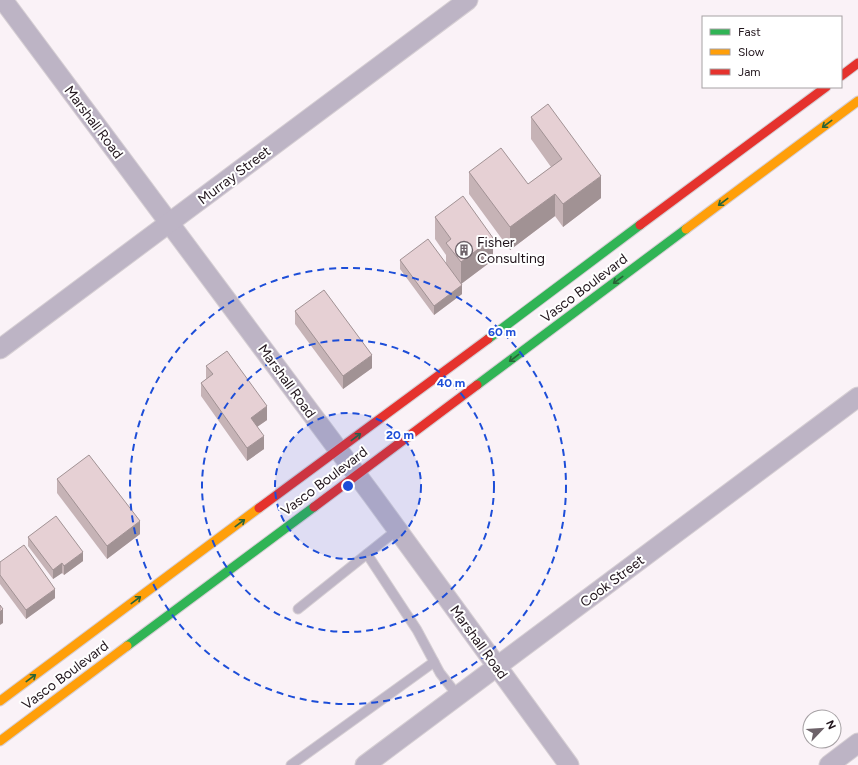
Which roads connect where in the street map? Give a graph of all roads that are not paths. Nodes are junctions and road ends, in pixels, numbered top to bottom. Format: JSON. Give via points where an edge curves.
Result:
{"nodes":[{"id":1,"x":468,"y":0,"type":"edge"},
{"id":2,"x":6,"y":4,"type":"edge"},
{"id":3,"x":858,"y":63,"type":"edge"},
{"id":4,"x":842,"y":75,"type":"edge"},
{"id":5,"x":825,"y":88,"type":"edge"},
{"id":6,"x":858,"y":101,"type":"edge"},
{"id":7,"x":170,"y":223,"type":"junction"},
{"id":8,"x":0,"y":349,"type":"edge"},
{"id":9,"x":858,"y":397,"type":"edge"},
{"id":10,"x":338,"y":450,"type":"junction"},
{"id":11,"x":357,"y":475,"type":"junction"},
{"id":12,"x":397,"y":530,"type":"junction"},
{"id":13,"x":367,"y":554,"type":"junction"},
{"id":14,"x":298,"y":609,"type":"dead end"},
{"id":15,"x":434,"y":662,"type":"junction"},
{"id":16,"x":497,"y":667,"type":"junction"},
{"id":17,"x":458,"y":696,"type":"junction"},
{"id":18,"x":0,"y":701,"type":"edge"},
{"id":19,"x":0,"y":741,"type":"edge"},
{"id":20,"x":858,"y":743,"type":"edge"},
{"id":21,"x":291,"y":765,"type":"edge"},
{"id":22,"x":365,"y":765,"type":"edge"},
{"id":23,"x":569,"y":765,"type":"edge"},
{"id":24,"x":829,"y":765,"type":"edge"}],
"edges":[{"from":1,"to":7,"type":"street","name":"Murray Street"},
{"from":2,"to":7,"type":"street","name":"Marshall Road"},
{"from":3,"to":4,"type":"main road"},
{"from":10,"to":5,"type":"main road","name":"Vasco Boulevard","one_way":true},
{"from":6,"to":11,"type":"main road","name":"Vasco Boulevard","one_way":true},
{"from":7,"to":8,"type":"street","name":"Murray Street"},
{"from":7,"to":10,"type":"street","name":"Marshall Road"},
{"from":9,"to":16,"type":"street","name":"Cook Street"},
{"from":10,"to":11,"type":"street","name":"Marshall Road"},
{"from":18,"to":10,"type":"main road","name":"Vasco Boulevard","one_way":true},
{"from":11,"to":12,"type":"street","name":"Marshall Road"},
{"from":11,"to":19,"type":"main road","name":"Vasco Boulevard"},
{"from":12,"to":13,"type":"lane"},
{"from":12,"to":16,"type":"street","name":"Marshall Road"},
{"from":13,"to":14,"type":"lane"},
{"from":13,"to":15,"type":"lane","via":[[417,630]]},
{"from":15,"to":17,"type":"lane"},
{"from":15,"to":21,"type":"lane"},
{"from":16,"to":17,"type":"street","name":"Cook Street"},
{"from":16,"to":23,"type":"street","name":"Marshall Road"},
{"from":17,"to":22,"type":"street","name":"Cook Street"},
{"from":20,"to":24,"type":"street"}]}
